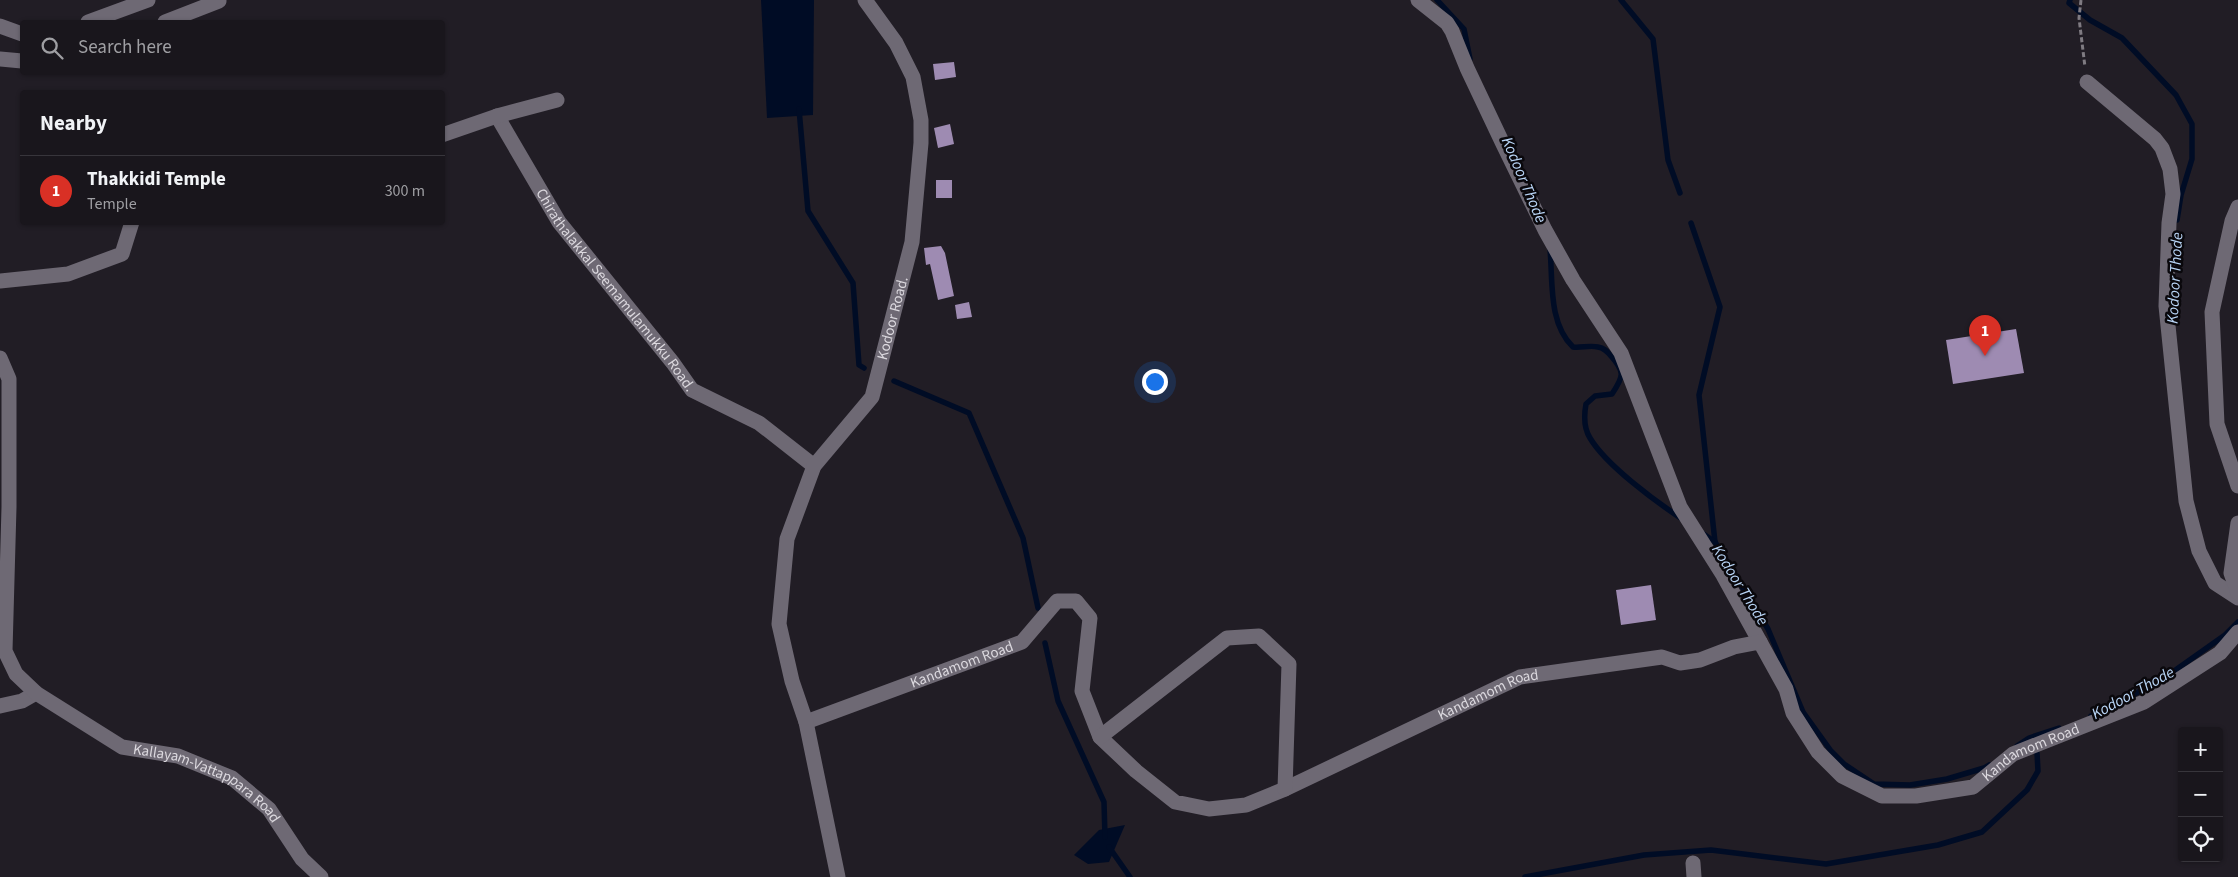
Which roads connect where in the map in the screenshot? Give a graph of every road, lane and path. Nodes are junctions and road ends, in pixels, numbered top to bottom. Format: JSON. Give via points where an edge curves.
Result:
{"nodes":[{"id":1,"x":148,"y":0,"type":"edge"},
{"id":2,"x":865,"y":0,"type":"edge"},
{"id":3,"x":1418,"y":0,"type":"edge"},
{"id":4,"x":2082,"y":0,"type":"edge"},
{"id":5,"x":219,"y":1,"type":"edge"},
{"id":6,"x":93,"y":20,"type":"edge"},
{"id":7,"x":170,"y":20,"type":"edge"},
{"id":8,"x":0,"y":26,"type":"edge"},
{"id":9,"x":20,"y":33,"type":"edge"},
{"id":10,"x":0,"y":60,"type":"edge"},
{"id":11,"x":20,"y":61,"type":"edge"},
{"id":12,"x":2087,"y":82,"type":"joint"},
{"id":13,"x":557,"y":100,"type":"dead end"},
{"id":14,"x":497,"y":116,"type":"junction"},
{"id":15,"x":445,"y":134,"type":"edge"},
{"id":16,"x":2238,"y":207,"type":"edge"},
{"id":17,"x":131,"y":225,"type":"edge"},
{"id":18,"x":0,"y":281,"type":"edge"},
{"id":19,"x":0,"y":358,"type":"edge"},
{"id":20,"x":814,"y":466,"type":"junction"},
{"id":21,"x":2238,"y":486,"type":"edge"},
{"id":22,"x":2238,"y":523,"type":"edge"},
{"id":23,"x":2238,"y":593,"type":"edge"},
{"id":24,"x":2238,"y":598,"type":"edge"},
{"id":25,"x":2238,"y":632,"type":"edge"},
{"id":26,"x":1760,"y":642,"type":"junction"},
{"id":27,"x":3,"y":651,"type":"edge"},
{"id":28,"x":36,"y":693,"type":"junction"},
{"id":29,"x":0,"y":706,"type":"edge"},
{"id":30,"x":806,"y":722,"type":"junction"},
{"id":31,"x":1100,"y":738,"type":"junction"},
{"id":32,"x":1286,"y":789,"type":"junction"},
{"id":33,"x":321,"y":877,"type":"edge"},
{"id":34,"x":838,"y":877,"type":"edge"}],
"edges":[{"from":1,"to":6,"type":"street"},
{"from":2,"to":20,"type":"street","name":"Kodoor Road.","via":[[896,43],[913,78],[921,120],[918,190],[910,256],[872,397]]},
{"from":3,"to":26,"type":"street","via":[[1447,23],[1452,31],[1545,230],[1621,353],[1680,507]]},
{"from":4,"to":12,"type":"path","via":[[2078,18]]},
{"from":5,"to":7,"type":"street"},
{"from":8,"to":9,"type":"street"},
{"from":10,"to":11,"type":"street"},
{"from":12,"to":24,"type":"street","via":[[2154,139],[2162,148],[2170,168],[2173,194],[2166,306],[2186,501],[2198,551],[2214,583]]},
{"from":13,"to":14,"type":"street"},
{"from":14,"to":15,"type":"street"},
{"from":14,"to":20,"type":"street","name":"Chirathalakkal Seemamulamukku Road.","via":[[559,222],[692,390],[759,423]]},
{"from":16,"to":21,"type":"street","via":[[2212,312],[2217,424]]},
{"from":17,"to":18,"type":"street","via":[[122,254],[68,274]]},
{"from":19,"to":27,"type":"street","name":"Kallayam-Vattappara Road","via":[[9,378],[9,506]]},
{"from":20,"to":30,"type":"street","name":"Kodoor Road.","via":[[787,540],[778,624]]},
{"from":22,"to":23,"type":"street","via":[[2231,573]]},
{"from":25,"to":26,"type":"street","name":"Kandamom Road","via":[[2220,653],[2144,702],[2013,754],[1973,787],[1916,796],[1882,796],[1842,776],[1818,752],[1794,713],[1786,689]]},
{"from":26,"to":32,"type":"street","name":"Kandamom Road","via":[[1680,663],[1662,657],[1520,677]]},
{"from":27,"to":28,"type":"street","name":"Kallayam-Vattappara Road","via":[[16,674]]},
{"from":28,"to":29,"type":"street","via":[[22,701]]},
{"from":28,"to":33,"type":"street","name":"Kallayam-Vattappara Road","via":[[122,747],[178,756],[232,778],[268,809],[302,859]]},
{"from":30,"to":31,"type":"street","name":"Kandamom Road","via":[[1022,642],[1057,601],[1076,601],[1090,618],[1082,691]]},
{"from":30,"to":34,"type":"street","name":"Kodoor Road."},
{"from":31,"to":32,"type":"street","name":"Kandamom Road","via":[[1175,802],[1209,810],[1246,805]]},
{"from":31,"to":32,"type":"street","via":[[1227,638],[1259,636],[1289,664]]}]}
